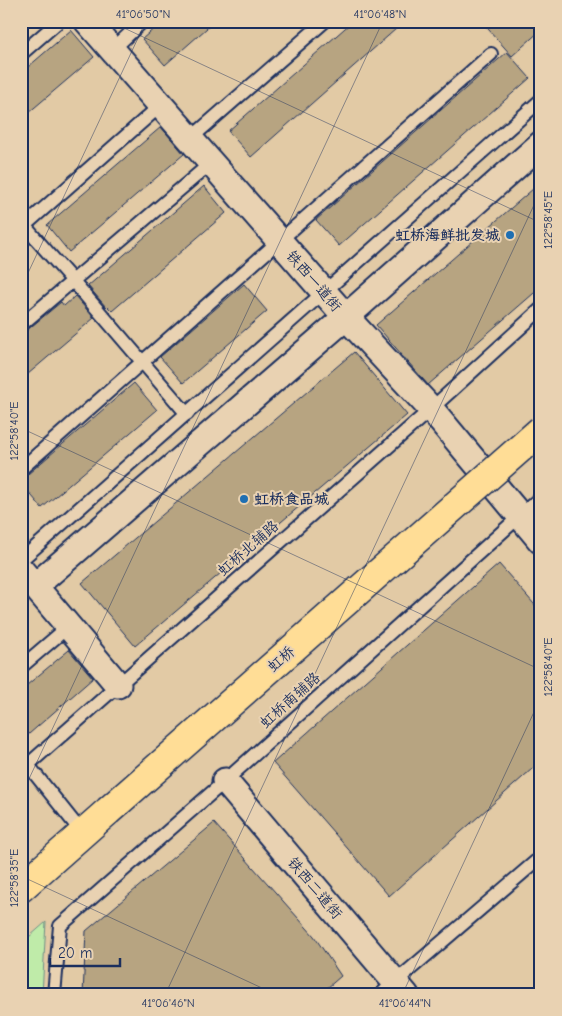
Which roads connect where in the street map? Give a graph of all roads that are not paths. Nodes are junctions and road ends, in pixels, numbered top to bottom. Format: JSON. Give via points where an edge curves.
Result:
{"nodes":[{"id":1,"x":59,"y":21,"type":"edge"},
{"id":2,"x":87,"y":21,"type":"edge"},
{"id":3,"x":144,"y":21,"type":"edge"},
{"id":4,"x":325,"y":21,"type":"edge"},
{"id":5,"x":112,"y":50,"type":"junction"},
{"id":6,"x":21,"y":54,"type":"edge"},
{"id":7,"x":491,"y":54,"type":"dead end"},
{"id":8,"x":541,"y":100,"type":"edge"},
{"id":9,"x":161,"y":105,"type":"junction"},
{"id":10,"x":190,"y":139,"type":"junction"},
{"id":11,"x":541,"y":144,"type":"edge"},
{"id":12,"x":211,"y":163,"type":"junction"},
{"id":13,"x":23,"y":224,"type":"edge"},
{"id":14,"x":279,"y":241,"type":"junction"},
{"id":15,"x":73,"y":280,"type":"junction"},
{"id":16,"x":325,"y":293,"type":"junction"},
{"id":17,"x":541,"y":309,"type":"edge"},
{"id":18,"x":346,"y":317,"type":"junction"},
{"id":19,"x":21,"y":325,"type":"edge"},
{"id":20,"x":143,"y":361,"type":"junction"},
{"id":21,"x":430,"y":409,"type":"junction"},
{"id":22,"x":187,"y":414,"type":"junction"},
{"id":23,"x":541,"y":430,"type":"edge"},
{"id":24,"x":21,"y":469,"type":"edge"},
{"id":25,"x":541,"y":497,"type":"edge"},
{"id":26,"x":518,"y":516,"type":"junction"},
{"id":27,"x":541,"y":541,"type":"edge"},
{"id":28,"x":21,"y":560,"type":"edge"},
{"id":29,"x":28,"y":578,"type":"edge"},
{"id":30,"x":69,"y":626,"type":"junction"},
{"id":31,"x":21,"y":667,"type":"edge"},
{"id":32,"x":118,"y":684,"type":"junction"},
{"id":33,"x":25,"y":768,"type":"edge"},
{"id":34,"x":225,"y":780,"type":"junction"},
{"id":35,"x":83,"y":834,"type":"junction"},
{"id":36,"x":541,"y":858,"type":"edge"},
{"id":37,"x":21,"y":888,"type":"edge"},
{"id":38,"x":394,"y":990,"type":"edge"},
{"id":39,"x":54,"y":995,"type":"edge"}],
"edges":[{"from":1,"to":6,"type":"lane"},
{"from":2,"to":5,"type":"street","name":"铁西一道街"},
{"from":3,"to":5,"type":"lane"},
{"from":4,"to":10,"type":"lane"},
{"from":5,"to":9,"type":"street","name":"铁西一道街"},
{"from":7,"to":14,"type":"lane"},
{"from":8,"to":16,"type":"lane"},
{"from":9,"to":10,"type":"street","name":"铁西一道街"},
{"from":9,"to":13,"type":"lane"},
{"from":10,"to":12,"type":"street","name":"铁西一道街"},
{"from":11,"to":18,"type":"street"},
{"from":12,"to":14,"type":"street","name":"铁西一道街"},
{"from":12,"to":15,"type":"lane"},
{"from":13,"to":15,"type":"lane"},
{"from":14,"to":16,"type":"street","name":"铁西一道街"},
{"from":14,"to":20,"type":"lane"},
{"from":15,"to":19,"type":"lane"},
{"from":15,"to":20,"type":"lane"},
{"from":16,"to":18,"type":"street","name":"铁西一道街"},
{"from":16,"to":22,"type":"lane"},
{"from":17,"to":21,"type":"lane","name":"虹桥北辅路"},
{"from":18,"to":21,"type":"street","name":"铁西一道街"},
{"from":18,"to":29,"type":"street"},
{"from":20,"to":22,"type":"lane"},
{"from":20,"to":24,"type":"lane"},
{"from":21,"to":26,"type":"street","name":"铁西一道街"},
{"from":21,"to":32,"type":"lane","name":"虹桥北辅路"},
{"from":22,"to":28,"type":"lane"},
{"from":23,"to":35,"type":"main road","name":"虹桥","bridge":true},
{"from":25,"to":26,"type":"lane","name":"虹桥南辅路"},
{"from":26,"to":27,"type":"street","name":"铁西一道街"},
{"from":26,"to":34,"type":"lane","name":"虹桥南辅路"},
{"from":29,"to":30,"type":"street"},
{"from":30,"to":31,"type":"lane"},
{"from":30,"to":32,"type":"street"},
{"from":32,"to":33,"type":"lane","name":"虹桥北辅路"},
{"from":33,"to":35,"type":"lane"},
{"from":34,"to":38,"type":"street","name":"铁西二道街"},
{"from":34,"to":39,"type":"lane","name":"虹桥南辅路","via":[[60,926]]},
{"from":35,"to":37,"type":"main road","name":"虹桥"},
{"from":36,"to":38,"type":"lane"}]}
